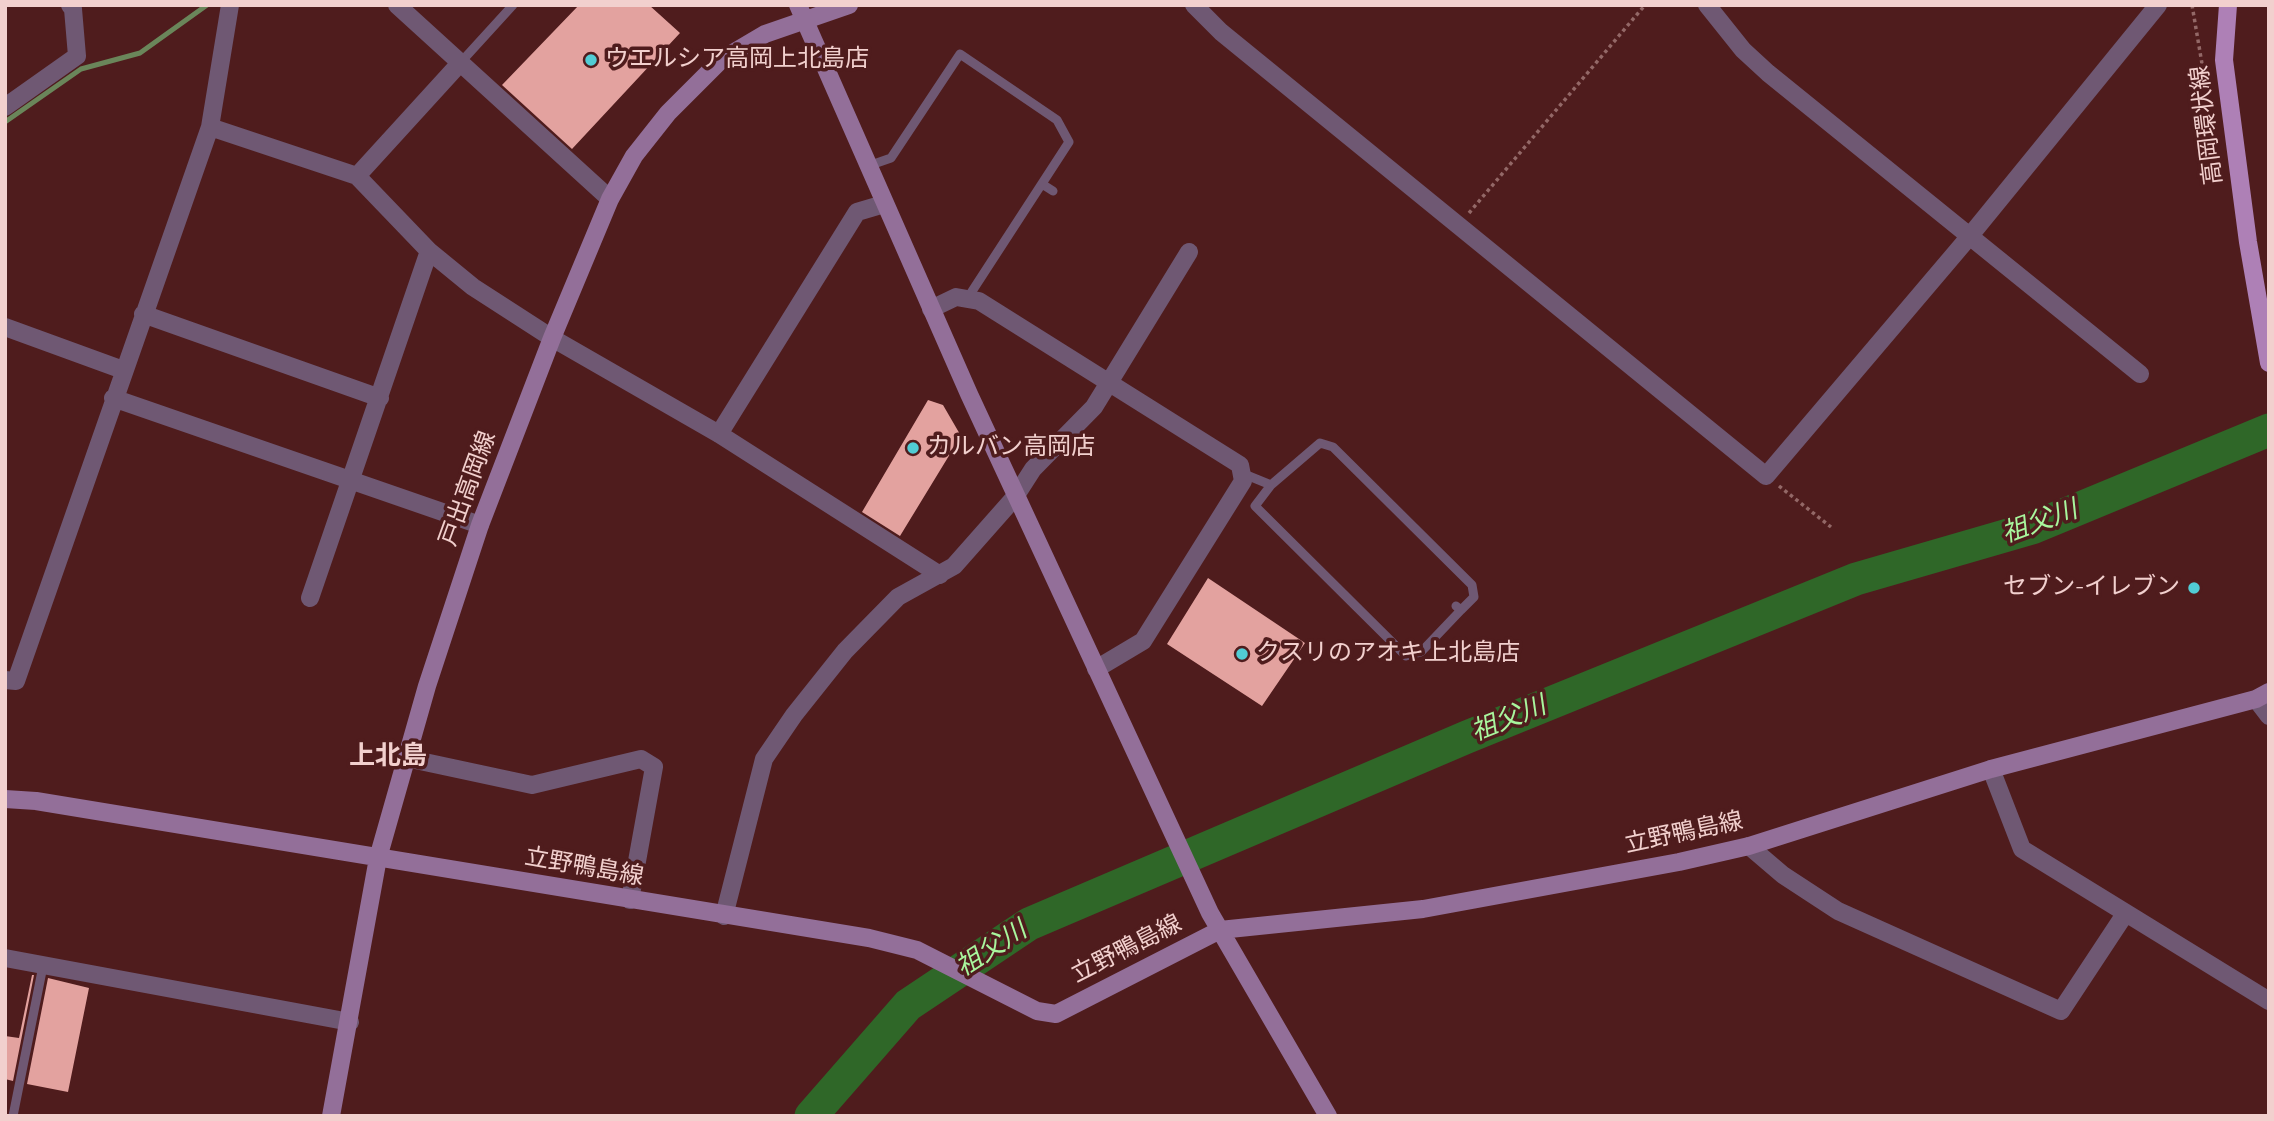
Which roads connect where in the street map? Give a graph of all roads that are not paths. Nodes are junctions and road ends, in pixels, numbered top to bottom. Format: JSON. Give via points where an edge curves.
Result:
{"nodes":[{"id":1,"x":70,"y":5,"type":"edge"},
{"id":2,"x":397,"y":5,"type":"edge"},
{"id":3,"x":513,"y":5,"type":"edge"},
{"id":4,"x":849,"y":5,"type":"edge"},
{"id":5,"x":1194,"y":5,"type":"edge"},
{"id":6,"x":1707,"y":5,"type":"edge"},
{"id":7,"x":2158,"y":5,"type":"edge"},
{"id":8,"x":2228,"y":5,"type":"edge"},
{"id":9,"x":232,"y":8,"type":"edge"},
{"id":10,"x":801,"y":12,"type":"edge"},
{"id":11,"x":461,"y":62,"type":"junction"},
{"id":12,"x":5,"y":107,"type":"edge"},
{"id":13,"x":210,"y":127,"type":"junction"},
{"id":14,"x":867,"y":166,"type":"junction"},
{"id":15,"x":357,"y":176,"type":"junction"},
{"id":16,"x":1042,"y":184,"type":"junction"},
{"id":17,"x":1053,"y":191,"type":"dead end"},
{"id":18,"x":610,"y":200,"type":"junction"},
{"id":19,"x":884,"y":205,"type":"junction"},
{"id":20,"x":1969,"y":237,"type":"junction"},
{"id":21,"x":429,"y":251,"type":"junction"},
{"id":22,"x":1189,"y":252,"type":"dead end"},
{"id":23,"x":967,"y":299,"type":"junction"},
{"id":24,"x":931,"y":309,"type":"junction"},
{"id":25,"x":143,"y":314,"type":"junction"},
{"id":26,"x":5,"y":327,"type":"edge"},
{"id":27,"x":552,"y":338,"type":"junction"},
{"id":28,"x":2269,"y":363,"type":"edge"},
{"id":29,"x":123,"y":369,"type":"junction"},
{"id":30,"x":2140,"y":374,"type":"dead end"},
{"id":31,"x":1110,"y":385,"type":"junction"},
{"id":32,"x":113,"y":398,"type":"junction"},
{"id":33,"x":380,"y":398,"type":"junction"},
{"id":34,"x":719,"y":434,"type":"junction"},
{"id":35,"x":1244,"y":474,"type":"junction"},
{"id":36,"x":352,"y":482,"type":"junction"},
{"id":37,"x":1271,"y":485,"type":"junction"},
{"id":38,"x":1015,"y":496,"type":"junction"},
{"id":39,"x":480,"y":525,"type":"junction"},
{"id":40,"x":940,"y":575,"type":"junction"},
{"id":41,"x":310,"y":598,"type":"dead end"},
{"id":42,"x":1096,"y":669,"type":"junction"},
{"id":43,"x":5,"y":680,"type":"edge"},
{"id":44,"x":2262,"y":696,"type":"edge"},
{"id":45,"x":2269,"y":716,"type":"edge"},
{"id":46,"x":406,"y":758,"type":"junction"},
{"id":47,"x":1991,"y":769,"type":"junction"},
{"id":48,"x":5,"y":799,"type":"edge"},
{"id":49,"x":1749,"y":846,"type":"junction"},
{"id":50,"x":378,"y":858,"type":"junction"},
{"id":51,"x":630,"y":900,"type":"junction"},
{"id":52,"x":2125,"y":914,"type":"junction"},
{"id":53,"x":724,"y":916,"type":"junction"},
{"id":54,"x":1220,"y":930,"type":"junction"},
{"id":55,"x":5,"y":958,"type":"edge"},
{"id":56,"x":43,"y":966,"type":"junction"},
{"id":57,"x":2269,"y":1001,"type":"edge"},
{"id":58,"x":350,"y":1022,"type":"junction"},
{"id":59,"x":13,"y":1116,"type":"edge"},
{"id":60,"x":331,"y":1116,"type":"edge"},
{"id":61,"x":1328,"y":1116,"type":"edge"}],
"edges":[{"from":1,"to":12,"type":"street","via":[[77,56]]},
{"from":2,"to":11,"type":"street"},
{"from":3,"to":11,"type":"lane"},
{"from":4,"to":10,"type":"main road","name":"戸出高岡線"},
{"from":5,"to":20,"type":"street","via":[[1221,32],[1766,476]]},
{"from":6,"to":20,"type":"street","via":[[1768,73]]},
{"from":7,"to":20,"type":"street"},
{"from":8,"to":28,"type":"main road","name":"高岡環状線","via":[[2224,60]]},
{"from":9,"to":13,"type":"street"},
{"from":10,"to":14,"type":"main road"},
{"from":10,"to":18,"type":"main road","name":"戸出高岡線","via":[[721,60],[668,113],[634,156]]},
{"from":11,"to":15,"type":"street"},
{"from":11,"to":18,"type":"street"},
{"from":13,"to":15,"type":"street"},
{"from":13,"to":25,"type":"street"},
{"from":14,"to":16,"type":"lane","via":[[891,158],[960,54],[1057,120],[1069,142]]},
{"from":14,"to":19,"type":"main road"},
{"from":15,"to":21,"type":"street"},
{"from":16,"to":17,"type":"lane"},
{"from":16,"to":23,"type":"lane"},
{"from":18,"to":27,"type":"main road","name":"戸出高岡線"},
{"from":19,"to":24,"type":"main road"},
{"from":19,"to":34,"type":"street","via":[[858,212]]},
{"from":20,"to":30,"type":"street"},
{"from":21,"to":27,"type":"street","via":[[473,287]]},
{"from":21,"to":33,"type":"street"},
{"from":22,"to":31,"type":"street","via":[[1173,268]]},
{"from":23,"to":24,"type":"street","via":[[956,297]]},
{"from":23,"to":31,"type":"street","via":[[979,302]]},
{"from":24,"to":38,"type":"main road"},
{"from":25,"to":29,"type":"street"},
{"from":25,"to":33,"type":"street"},
{"from":26,"to":29,"type":"street"},
{"from":27,"to":34,"type":"street"},
{"from":27,"to":39,"type":"main road","name":"戸出高岡線"},
{"from":29,"to":32,"type":"street"},
{"from":31,"to":35,"type":"street","via":[[1233,459]]},
{"from":31,"to":38,"type":"street","via":[[1033,469]]},
{"from":32,"to":36,"type":"street"},
{"from":32,"to":43,"type":"street","via":[[16,681]]},
{"from":33,"to":36,"type":"street"},
{"from":34,"to":40,"type":"street"},
{"from":35,"to":37,"type":"lane"},
{"from":35,"to":42,"type":"street","via":[[1143,641]]},
{"from":36,"to":39,"type":"street"},
{"from":36,"to":41,"type":"street"},
{"from":37,"to":37,"type":"lane","via":[[1320,443],[1333,447],[1472,585],[1474,597],[1421,652],[1406,656],[1255,506]]},
{"from":38,"to":40,"type":"street","via":[[954,566]]},
{"from":38,"to":42,"type":"main road"},
{"from":39,"to":46,"type":"main road","name":"戸出高岡線"},
{"from":40,"to":53,"type":"street","via":[[898,597],[845,651],[764,759]]},
{"from":42,"to":54,"type":"main road"},
{"from":44,"to":45,"type":"street"},
{"from":44,"to":47,"type":"main road","name":"立野鴨島線"},
{"from":46,"to":50,"type":"main road","name":"戸出高岡線"},
{"from":46,"to":51,"type":"street","via":[[532,785],[641,760],[654,767]]},
{"from":47,"to":49,"type":"main road","name":"立野鴨島線"},
{"from":47,"to":52,"type":"street","via":[[2022,849]]},
{"from":48,"to":50,"type":"main road","name":"立野鴨島線"},
{"from":49,"to":52,"type":"street","via":[[1838,911],[2061,1011]]},
{"from":49,"to":54,"type":"main road","name":"立野鴨島線","via":[[1423,909]]},
{"from":50,"to":51,"type":"main road","name":"立野鴨島線"},
{"from":50,"to":58,"type":"main road","name":"戸出高岡線"},
{"from":51,"to":53,"type":"main road","name":"立野鴨島線"},
{"from":52,"to":57,"type":"street"},
{"from":53,"to":54,"type":"main road","name":"立野鴨島線","via":[[917,950],[1037,1011],[1056,1014]]},
{"from":54,"to":61,"type":"main road"},
{"from":55,"to":56,"type":"street"},
{"from":56,"to":58,"type":"street"},
{"from":56,"to":59,"type":"lane"},
{"from":58,"to":60,"type":"main road","name":"戸出高岡線"}]}
